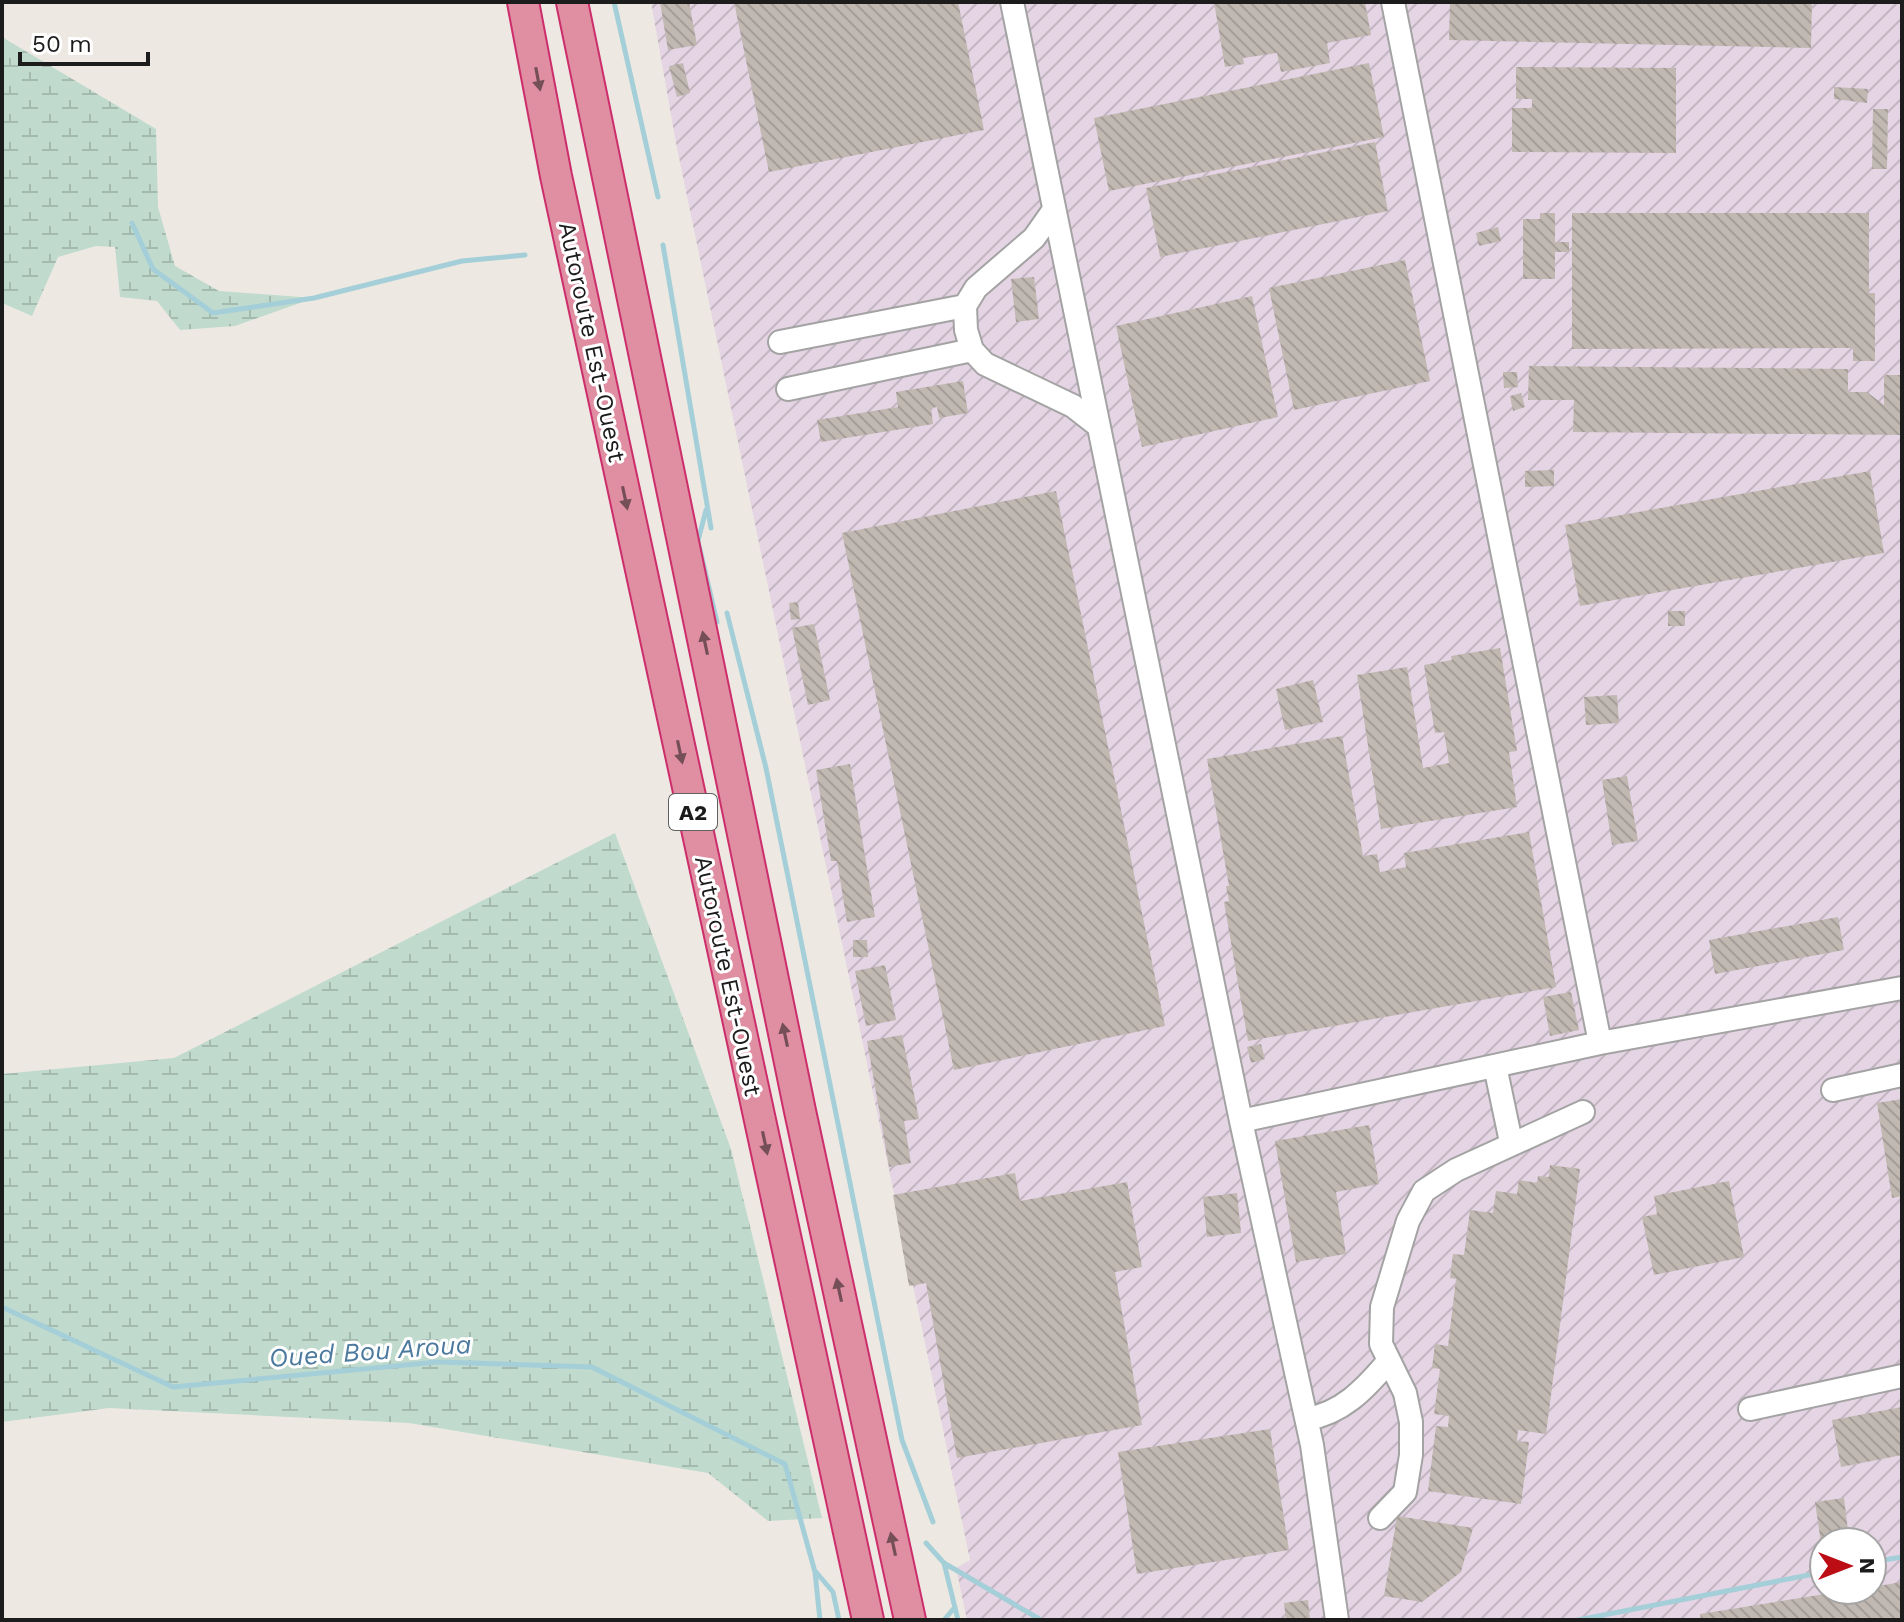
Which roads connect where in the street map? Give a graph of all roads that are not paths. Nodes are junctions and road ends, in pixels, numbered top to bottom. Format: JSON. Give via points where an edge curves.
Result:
{"nodes":[{"id":1,"x":523,"y":2,"type":"edge"},
{"id":2,"x":572,"y":2,"type":"edge"},
{"id":3,"x":1012,"y":2,"type":"edge"},
{"id":4,"x":1393,"y":2,"type":"edge"},
{"id":5,"x":1053,"y":211,"type":"junction"},
{"id":6,"x":965,"y":306,"type":"junction"},
{"id":7,"x":780,"y":342,"type":"dead end"},
{"id":8,"x":972,"y":350,"type":"junction"},
{"id":9,"x":788,"y":389,"type":"dead end"},
{"id":10,"x":1096,"y":424,"type":"junction"},
{"id":11,"x":1902,"y":988,"type":"edge"},
{"id":12,"x":1600,"y":1043,"type":"junction"},
{"id":13,"x":1495,"y":1066,"type":"junction"},
{"id":14,"x":1902,"y":1075,"type":"edge"},
{"id":15,"x":1833,"y":1090,"type":"dead end"},
{"id":16,"x":1583,"y":1112,"type":"dead end"},
{"id":17,"x":1241,"y":1121,"type":"junction"},
{"id":18,"x":1511,"y":1142,"type":"junction"},
{"id":19,"x":1387,"y":1363,"type":"junction"},
{"id":20,"x":1902,"y":1376,"type":"edge"},
{"id":21,"x":1750,"y":1409,"type":"dead end"},
{"id":22,"x":1307,"y":1419,"type":"junction"},
{"id":23,"x":1380,"y":1518,"type":"dead end"},
{"id":24,"x":868,"y":1620,"type":"edge"},
{"id":25,"x":910,"y":1620,"type":"edge"},
{"id":26,"x":1337,"y":1620,"type":"edge"}],
"edges":[{"from":1,"to":24,"type":"highway","name":"Autoroute Est-Ouest","number":"A2","one_way":true},
{"from":25,"to":2,"type":"highway","name":"Autoroute Est-Ouest","number":"A2","one_way":true},
{"from":3,"to":5,"type":"street"},
{"from":4,"to":12,"type":"street"},
{"from":5,"to":6,"type":"street","via":[[1034,238],[976,288]]},
{"from":5,"to":10,"type":"street"},
{"from":6,"to":7,"type":"street"},
{"from":6,"to":8,"type":"street"},
{"from":8,"to":9,"type":"street"},
{"from":8,"to":10,"type":"street","via":[[985,364],[1073,406]]},
{"from":10,"to":17,"type":"street"},
{"from":11,"to":12,"type":"street"},
{"from":12,"to":13,"type":"street"},
{"from":13,"to":17,"type":"street"},
{"from":13,"to":18,"type":"street"},
{"from":14,"to":15,"type":"street"},
{"from":16,"to":18,"type":"street"},
{"from":17,"to":22,"type":"street"},
{"from":18,"to":19,"type":"street","via":[[1424,1191],[1408,1221],[1382,1307],[1381,1344]]},
{"from":19,"to":22,"type":"street","via":[[1342,1407]]},
{"from":19,"to":23,"type":"street","via":[[1405,1393],[1411,1455],[1405,1492]]},
{"from":20,"to":21,"type":"street"},
{"from":22,"to":26,"type":"street"}]}
